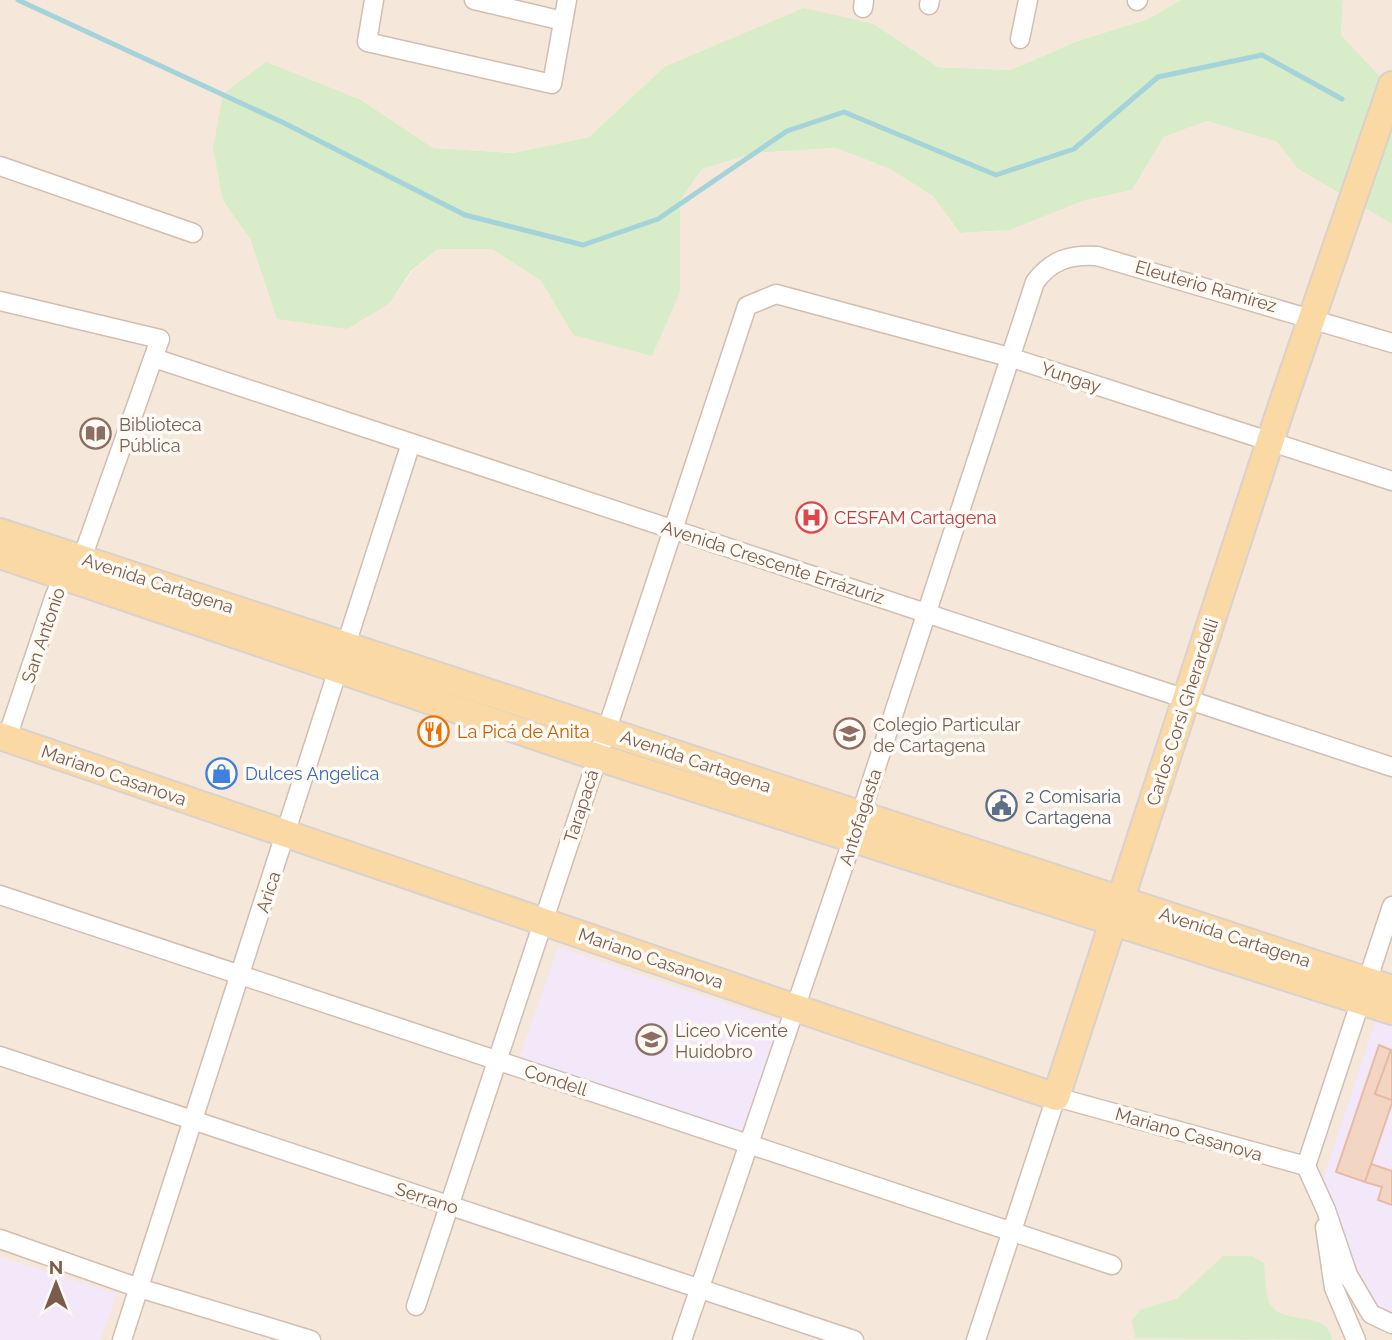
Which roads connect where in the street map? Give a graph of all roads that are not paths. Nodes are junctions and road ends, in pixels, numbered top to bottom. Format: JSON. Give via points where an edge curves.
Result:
{"nodes":[{"id":1,"x":374,"y":0,"type":"edge"},
{"id":2,"x":474,"y":0,"type":"edge"},
{"id":3,"x":567,"y":0,"type":"edge"},
{"id":4,"x":1028,"y":0,"type":"edge"},
{"id":5,"x":563,"y":21,"type":"junction"},
{"id":6,"x":1020,"y":39,"type":"dead end"},
{"id":7,"x":1392,"y":85,"type":"edge"},
{"id":8,"x":0,"y":166,"type":"edge"},
{"id":9,"x":192,"y":233,"type":"dead end"},
{"id":10,"x":1031,"y":292,"type":"joint"},
{"id":11,"x":0,"y":300,"type":"edge"},
{"id":12,"x":747,"y":306,"type":"joint"},
{"id":13,"x":1313,"y":318,"type":"junction"},
{"id":14,"x":1392,"y":343,"type":"edge"},
{"id":15,"x":1009,"y":357,"type":"junction"},
{"id":16,"x":154,"y":358,"type":"junction"},
{"id":17,"x":1270,"y":440,"type":"junction"},
{"id":18,"x":411,"y":443,"type":"junction"},
{"id":19,"x":1392,"y":481,"type":"edge"},
{"id":20,"x":673,"y":529,"type":"junction"},
{"id":21,"x":0,"y":532,"type":"edge"},
{"id":22,"x":0,"y":555,"type":"edge"},
{"id":23,"x":70,"y":567,"type":"junction"},
{"id":24,"x":927,"y":613,"type":"junction"},
{"id":25,"x":347,"y":644,"type":"junction"},
{"id":26,"x":339,"y":671,"type":"junction"},
{"id":27,"x":1186,"y":699,"type":"junction"},
{"id":28,"x":606,"y":731,"type":"junction"},
{"id":29,"x":4,"y":737,"type":"edge"},
{"id":30,"x":597,"y":757,"type":"junction"},
{"id":31,"x":1392,"y":767,"type":"edge"},
{"id":32,"x":857,"y":827,"type":"junction"},
{"id":33,"x":287,"y":834,"type":"junction"},
{"id":34,"x":0,"y":895,"type":"edge"},
{"id":35,"x":1392,"y":906,"type":"edge"},
{"id":36,"x":1116,"y":911,"type":"junction"},
{"id":37,"x":543,"y":922,"type":"junction"},
{"id":38,"x":241,"y":975,"type":"junction"},
{"id":39,"x":1392,"y":989,"type":"edge"},
{"id":40,"x":1363,"y":990,"type":"junction"},
{"id":41,"x":796,"y":1008,"type":"junction"},
{"id":42,"x":1392,"y":1011,"type":"edge"},
{"id":43,"x":0,"y":1056,"type":"edge"},
{"id":44,"x":497,"y":1060,"type":"junction"},
{"id":45,"x":1056,"y":1097,"type":"junction"},
{"id":46,"x":194,"y":1121,"type":"junction"},
{"id":47,"x":749,"y":1144,"type":"junction"},
{"id":48,"x":1306,"y":1166,"type":"junction"},
{"id":49,"x":449,"y":1205,"type":"junction"},
{"id":50,"x":1326,"y":1210,"type":"junction"},
{"id":51,"x":1012,"y":1231,"type":"junction"},
{"id":52,"x":0,"y":1239,"type":"edge"},
{"id":53,"x":1112,"y":1265,"type":"dead end"},
{"id":54,"x":139,"y":1288,"type":"junction"},
{"id":55,"x":700,"y":1289,"type":"junction"},
{"id":56,"x":416,"y":1306,"type":"dead end"},
{"id":57,"x":1392,"y":1324,"type":"edge"},
{"id":58,"x":122,"y":1340,"type":"edge"},
{"id":59,"x":311,"y":1340,"type":"edge"},
{"id":60,"x":682,"y":1340,"type":"edge"},
{"id":61,"x":854,"y":1340,"type":"edge"},
{"id":62,"x":976,"y":1340,"type":"edge"},
{"id":63,"x":1356,"y":1340,"type":"edge"}],
"edges":[{"from":1,"to":5,"type":"street","via":[[368,42],[552,84]]},
{"from":2,"to":5,"type":"street"},
{"from":3,"to":5,"type":"street"},
{"from":4,"to":6,"type":"street"},
{"from":7,"to":13,"type":"main road","name":"Carlos Corsi Gherardelli"},
{"from":8,"to":9,"type":"street"},
{"from":10,"to":13,"type":"street","name":"Eleuterio Ramírez","via":[[1041,274],[1056,262],[1097,256]]},
{"from":10,"to":15,"type":"street","name":"Antofagasta"},
{"from":11,"to":16,"type":"street","name":"San Antonio","via":[[160,339]]},
{"from":12,"to":15,"type":"street","name":"Yungay","via":[[776,294]]},
{"from":12,"to":20,"type":"street","name":"Tarapacá"},
{"from":13,"to":14,"type":"street","name":"Eleuterio Ramírez"},
{"from":13,"to":17,"type":"main road","name":"Carlos Corsi Gherardelli"},
{"from":15,"to":17,"type":"street","name":"Yungay"},
{"from":15,"to":24,"type":"street","name":"Antofagasta"},
{"from":16,"to":18,"type":"street","name":"Avenida Crescente Errázuriz"},
{"from":16,"to":23,"type":"street","name":"San Antonio","via":[[86,547]]},
{"from":17,"to":19,"type":"street","name":"Yungay"},
{"from":17,"to":27,"type":"main road","name":"Carlos Corsi Gherardelli"},
{"from":18,"to":20,"type":"street","name":"Avenida Crescente Errázuriz"},
{"from":18,"to":25,"type":"street","name":"Arica"},
{"from":20,"to":24,"type":"street","name":"Avenida Crescente Errázuriz"},
{"from":20,"to":28,"type":"street","name":"Tarapacá"},
{"from":21,"to":23,"type":"main road","name":"Avenida Cartagena"},
{"from":22,"to":23,"type":"main road","name":"Avenida Cartagena"},
{"from":23,"to":25,"type":"main road","name":"Avenida Cartagena"},
{"from":23,"to":26,"type":"main road","name":"Avenida Cartagena"},
{"from":23,"to":29,"type":"street","name":"San Antonio"},
{"from":24,"to":27,"type":"street","name":"Avenida Crescente Errázuriz"},
{"from":24,"to":32,"type":"street","name":"Antofagasta"},
{"from":25,"to":26,"type":"street","name":"Arica"},
{"from":25,"to":28,"type":"main road","name":"Avenida Cartagena"},
{"from":26,"to":30,"type":"main road","name":"Avenida Cartagena"},
{"from":26,"to":33,"type":"street","name":"Arica"},
{"from":27,"to":31,"type":"street","name":"Avenida Crescente Errázuriz"},
{"from":27,"to":36,"type":"main road","name":"Carlos Corsi Gherardelli"},
{"from":28,"to":30,"type":"street","name":"Tarapacá"},
{"from":28,"to":32,"type":"main road","name":"Avenida Cartagena"},
{"from":29,"to":33,"type":"main road","name":"Mariano Casanova"},
{"from":30,"to":32,"type":"main road","name":"Avenida Cartagena"},
{"from":30,"to":37,"type":"street","name":"Tarapacá"},
{"from":32,"to":36,"type":"main road","name":"Avenida Cartagena"},
{"from":32,"to":41,"type":"street","name":"Antofagasta"},
{"from":33,"to":37,"type":"main road","name":"Mariano Casanova"},
{"from":33,"to":38,"type":"street","name":"Arica"},
{"from":34,"to":38,"type":"street","name":"Condell"},
{"from":35,"to":40,"type":"street"},
{"from":36,"to":40,"type":"main road","name":"Avenida Cartagena"},
{"from":36,"to":45,"type":"main road","name":"Carlos Corsi Gherardelli"},
{"from":37,"to":41,"type":"main road","name":"Mariano Casanova"},
{"from":37,"to":44,"type":"street","name":"Tarapacá"},
{"from":38,"to":44,"type":"street","name":"Condell"},
{"from":38,"to":46,"type":"street","name":"Arica"},
{"from":39,"to":40,"type":"main road","name":"Avenida Cartagena"},
{"from":40,"to":42,"type":"main road","name":"Avenida Cartagena"},
{"from":40,"to":48,"type":"street"},
{"from":41,"to":45,"type":"main road","name":"Mariano Casanova"},
{"from":41,"to":47,"type":"street","name":"Antofagasta"},
{"from":43,"to":46,"type":"street","name":"Serrano"},
{"from":44,"to":47,"type":"street","name":"Condell"},
{"from":44,"to":49,"type":"street","name":"Tarapacá"},
{"from":45,"to":48,"type":"street","name":"Mariano Casanova"},
{"from":45,"to":51,"type":"street","name":"Carlos Corsi Gherardelli"},
{"from":46,"to":49,"type":"street","name":"Serrano"},
{"from":46,"to":54,"type":"street","name":"Arica"},
{"from":47,"to":51,"type":"street","name":"Condell"},
{"from":47,"to":55,"type":"street","name":"Antofagasta"},
{"from":48,"to":50,"type":"street"},
{"from":49,"to":55,"type":"street","name":"Serrano"},
{"from":49,"to":56,"type":"street","name":"Tarapacá"},
{"from":50,"to":57,"type":"street","via":[[1348,1275],[1371,1314]]},
{"from":50,"to":63,"type":"street","via":[[1331,1278]]},
{"from":51,"to":53,"type":"street","name":"Condell"},
{"from":51,"to":62,"type":"street","name":"Carlos Corsi Gherardelli"},
{"from":52,"to":54,"type":"street"},
{"from":54,"to":58,"type":"street","name":"Arica"},
{"from":54,"to":59,"type":"street"},
{"from":55,"to":60,"type":"street","name":"Antofagasta"},
{"from":55,"to":61,"type":"street","name":"Serrano"}]}
